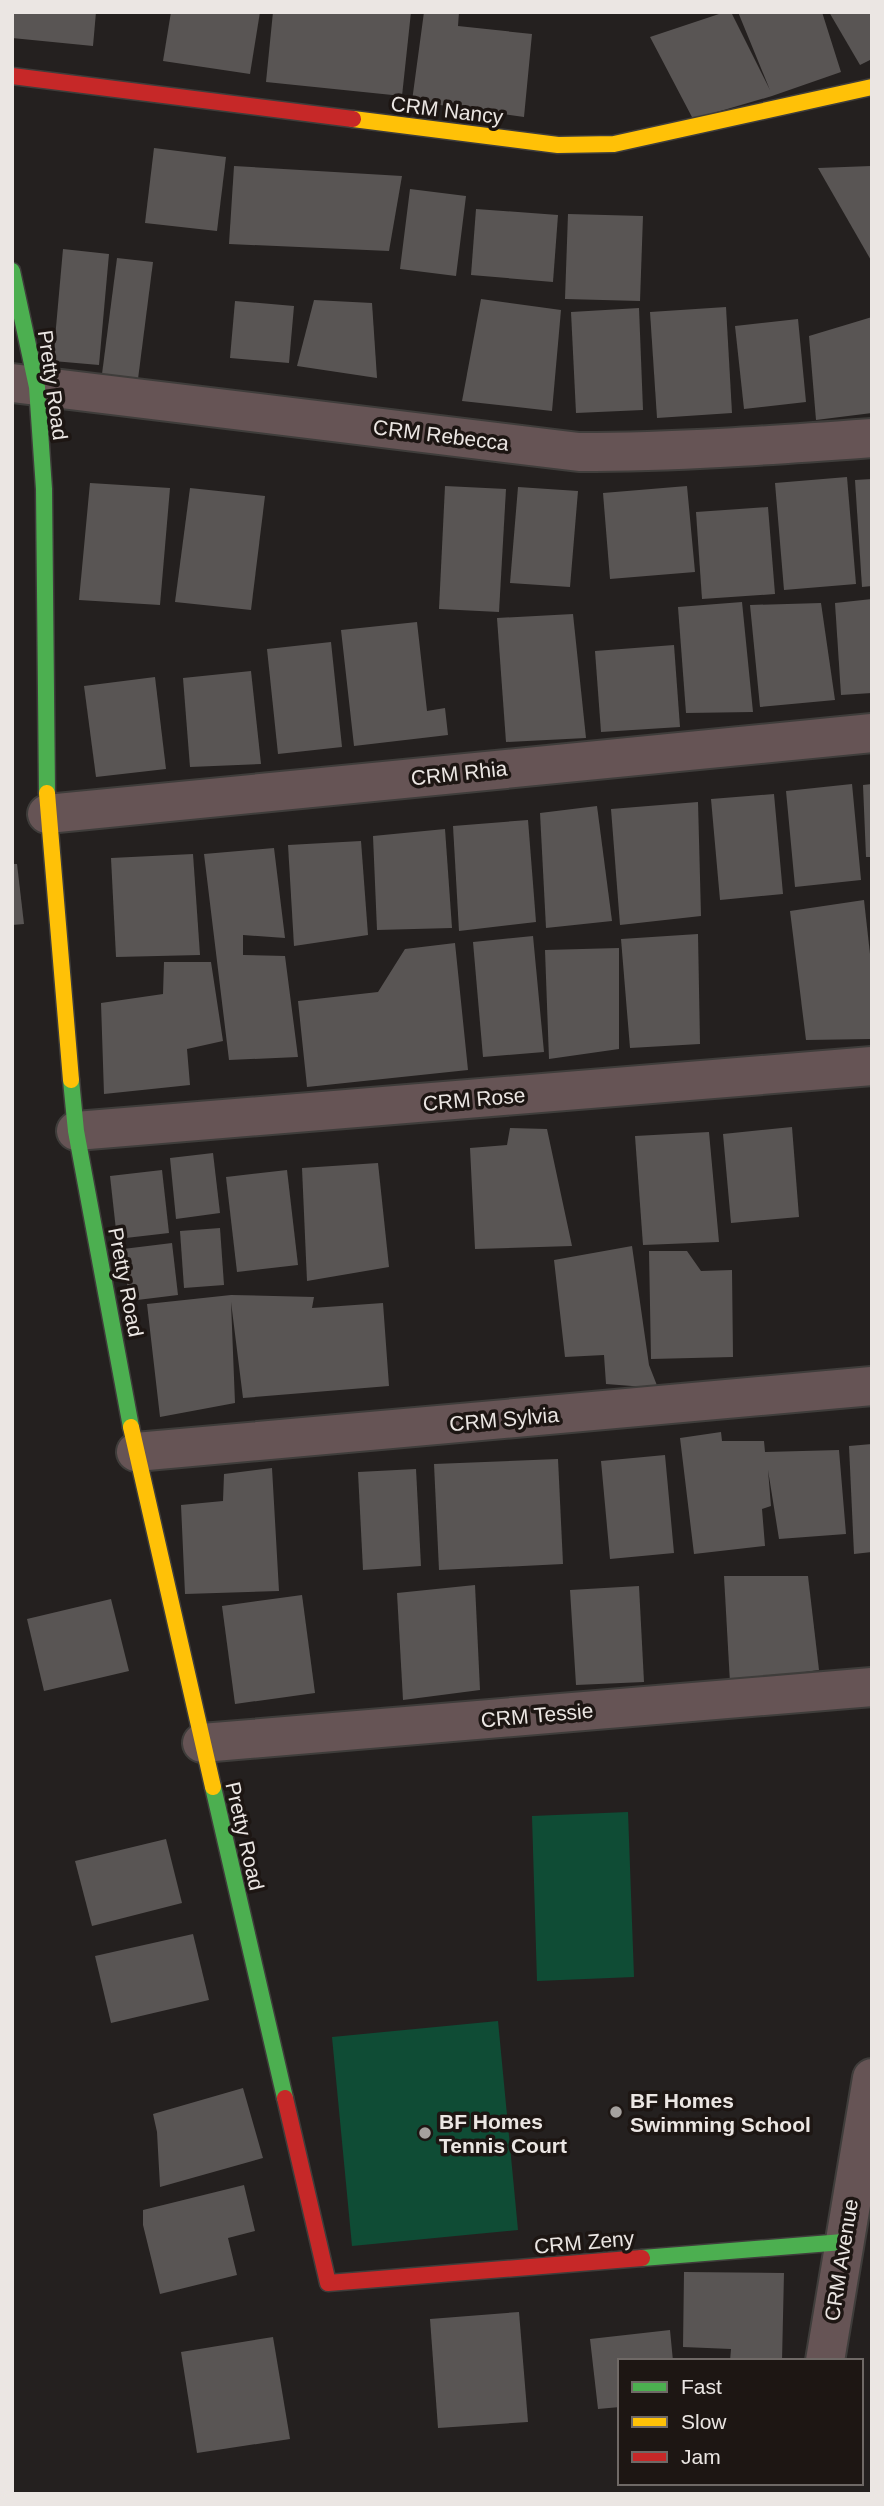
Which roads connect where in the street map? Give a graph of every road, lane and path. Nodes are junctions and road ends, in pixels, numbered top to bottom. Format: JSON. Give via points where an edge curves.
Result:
{"nodes":[{"id":1,"x":12,"y":76,"type":"edge"},
{"id":2,"x":872,"y":87,"type":"edge"},
{"id":3,"x":12,"y":271,"type":"edge"},
{"id":4,"x":24,"y":385,"type":"edge"},
{"id":5,"x":872,"y":438,"type":"edge"},
{"id":6,"x":872,"y":733,"type":"edge"},
{"id":7,"x":47,"y":814,"type":"junction"},
{"id":8,"x":872,"y":1066,"type":"edge"},
{"id":9,"x":76,"y":1132,"type":"junction"},
{"id":10,"x":872,"y":1386,"type":"edge"},
{"id":11,"x":136,"y":1452,"type":"junction"},
{"id":12,"x":872,"y":1687,"type":"edge"},
{"id":13,"x":202,"y":1743,"type":"junction"},
{"id":14,"x":872,"y":2078,"type":"edge"},
{"id":15,"x":843,"y":2242,"type":"junction"},
{"id":16,"x":328,"y":2283,"type":"joint"},
{"id":17,"x":825,"y":2359,"type":"edge"}],
"edges":[{"from":1,"to":2,"type":"street","name":"CRM Nancy","via":[[558,145],[614,144]]},
{"from":3,"to":4,"type":"street","name":"Pretty Road"},
{"from":4,"to":5,"type":"street","name":"CRM Rebecca","via":[[579,452],[723,449]]},
{"from":4,"to":7,"type":"street","name":"Pretty Road","via":[[44,489]]},
{"from":6,"to":7,"type":"street","name":"CRM Rhia"},
{"from":7,"to":9,"type":"street","name":"Pretty Road"},
{"from":8,"to":9,"type":"street","name":"CRM Rose"},
{"from":9,"to":11,"type":"street","name":"Pretty Road"},
{"from":10,"to":11,"type":"street","name":"CRM Sylvia"},
{"from":11,"to":13,"type":"street","name":"Pretty Road"},
{"from":12,"to":13,"type":"street","name":"CRM Tessie"},
{"from":13,"to":16,"type":"street","name":"Pretty Road"},
{"from":14,"to":15,"type":"street","name":"CRM Avenue"},
{"from":15,"to":16,"type":"street","name":"CRM Zeny"},
{"from":15,"to":17,"type":"street","name":"CRM Avenue"}]}
